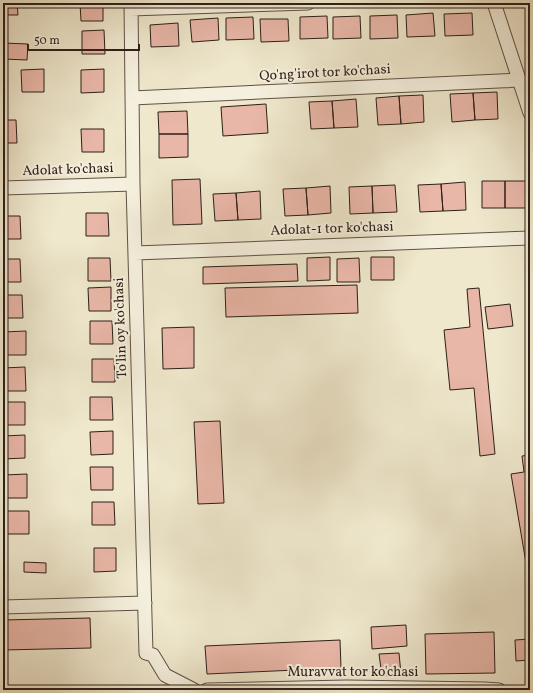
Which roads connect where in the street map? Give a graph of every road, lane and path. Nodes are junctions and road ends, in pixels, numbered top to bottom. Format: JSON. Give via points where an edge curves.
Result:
{"nodes":[{"id":1,"x":308,"y":3,"type":"edge"},
{"id":2,"x":494,"y":3,"type":"edge"},
{"id":3,"x":280,"y":4,"type":"edge"},
{"id":4,"x":131,"y":6,"type":"edge"},
{"id":5,"x":519,"y":80,"type":"junction"},
{"id":6,"x":132,"y":98,"type":"junction"},
{"id":7,"x":530,"y":113,"type":"edge"},
{"id":8,"x":133,"y":184,"type":"junction"},
{"id":9,"x":3,"y":188,"type":"edge"},
{"id":10,"x":530,"y":238,"type":"edge"},
{"id":11,"x":135,"y":253,"type":"junction"},
{"id":12,"x":145,"y":603,"type":"junction"},
{"id":13,"x":3,"y":606,"type":"edge"},
{"id":14,"x":194,"y":690,"type":"edge"},
{"id":15,"x":206,"y":690,"type":"edge"},
{"id":16,"x":499,"y":690,"type":"edge"}],
"edges":[{"from":1,"to":3,"type":"street"},
{"from":2,"to":5,"type":"street"},
{"from":3,"to":4,"type":"street"},
{"from":4,"to":6,"type":"street","name":"To'lin oy ko'chasi"},
{"from":5,"to":6,"type":"street","name":"Qo'ng'irot tor ko'chasi"},
{"from":5,"to":7,"type":"street"},
{"from":6,"to":8,"type":"street","name":"To'lin oy ko'chasi"},
{"from":8,"to":9,"type":"street","name":"Adolat ko'chasi"},
{"from":8,"to":11,"type":"street","name":"To'lin oy ko'chasi"},
{"from":10,"to":11,"type":"street","name":"Adolat-1 tor ko'chasi"},
{"from":11,"to":12,"type":"street","name":"To'lin oy ko'chasi"},
{"from":12,"to":13,"type":"street"},
{"from":12,"to":14,"type":"street","name":"To'lin oy ko'chasi","via":[[146,653],[153,655],[166,675]]},
{"from":15,"to":16,"type":"street","name":"Muravvat tor ko'chasi","via":[[346,687]]}]}
